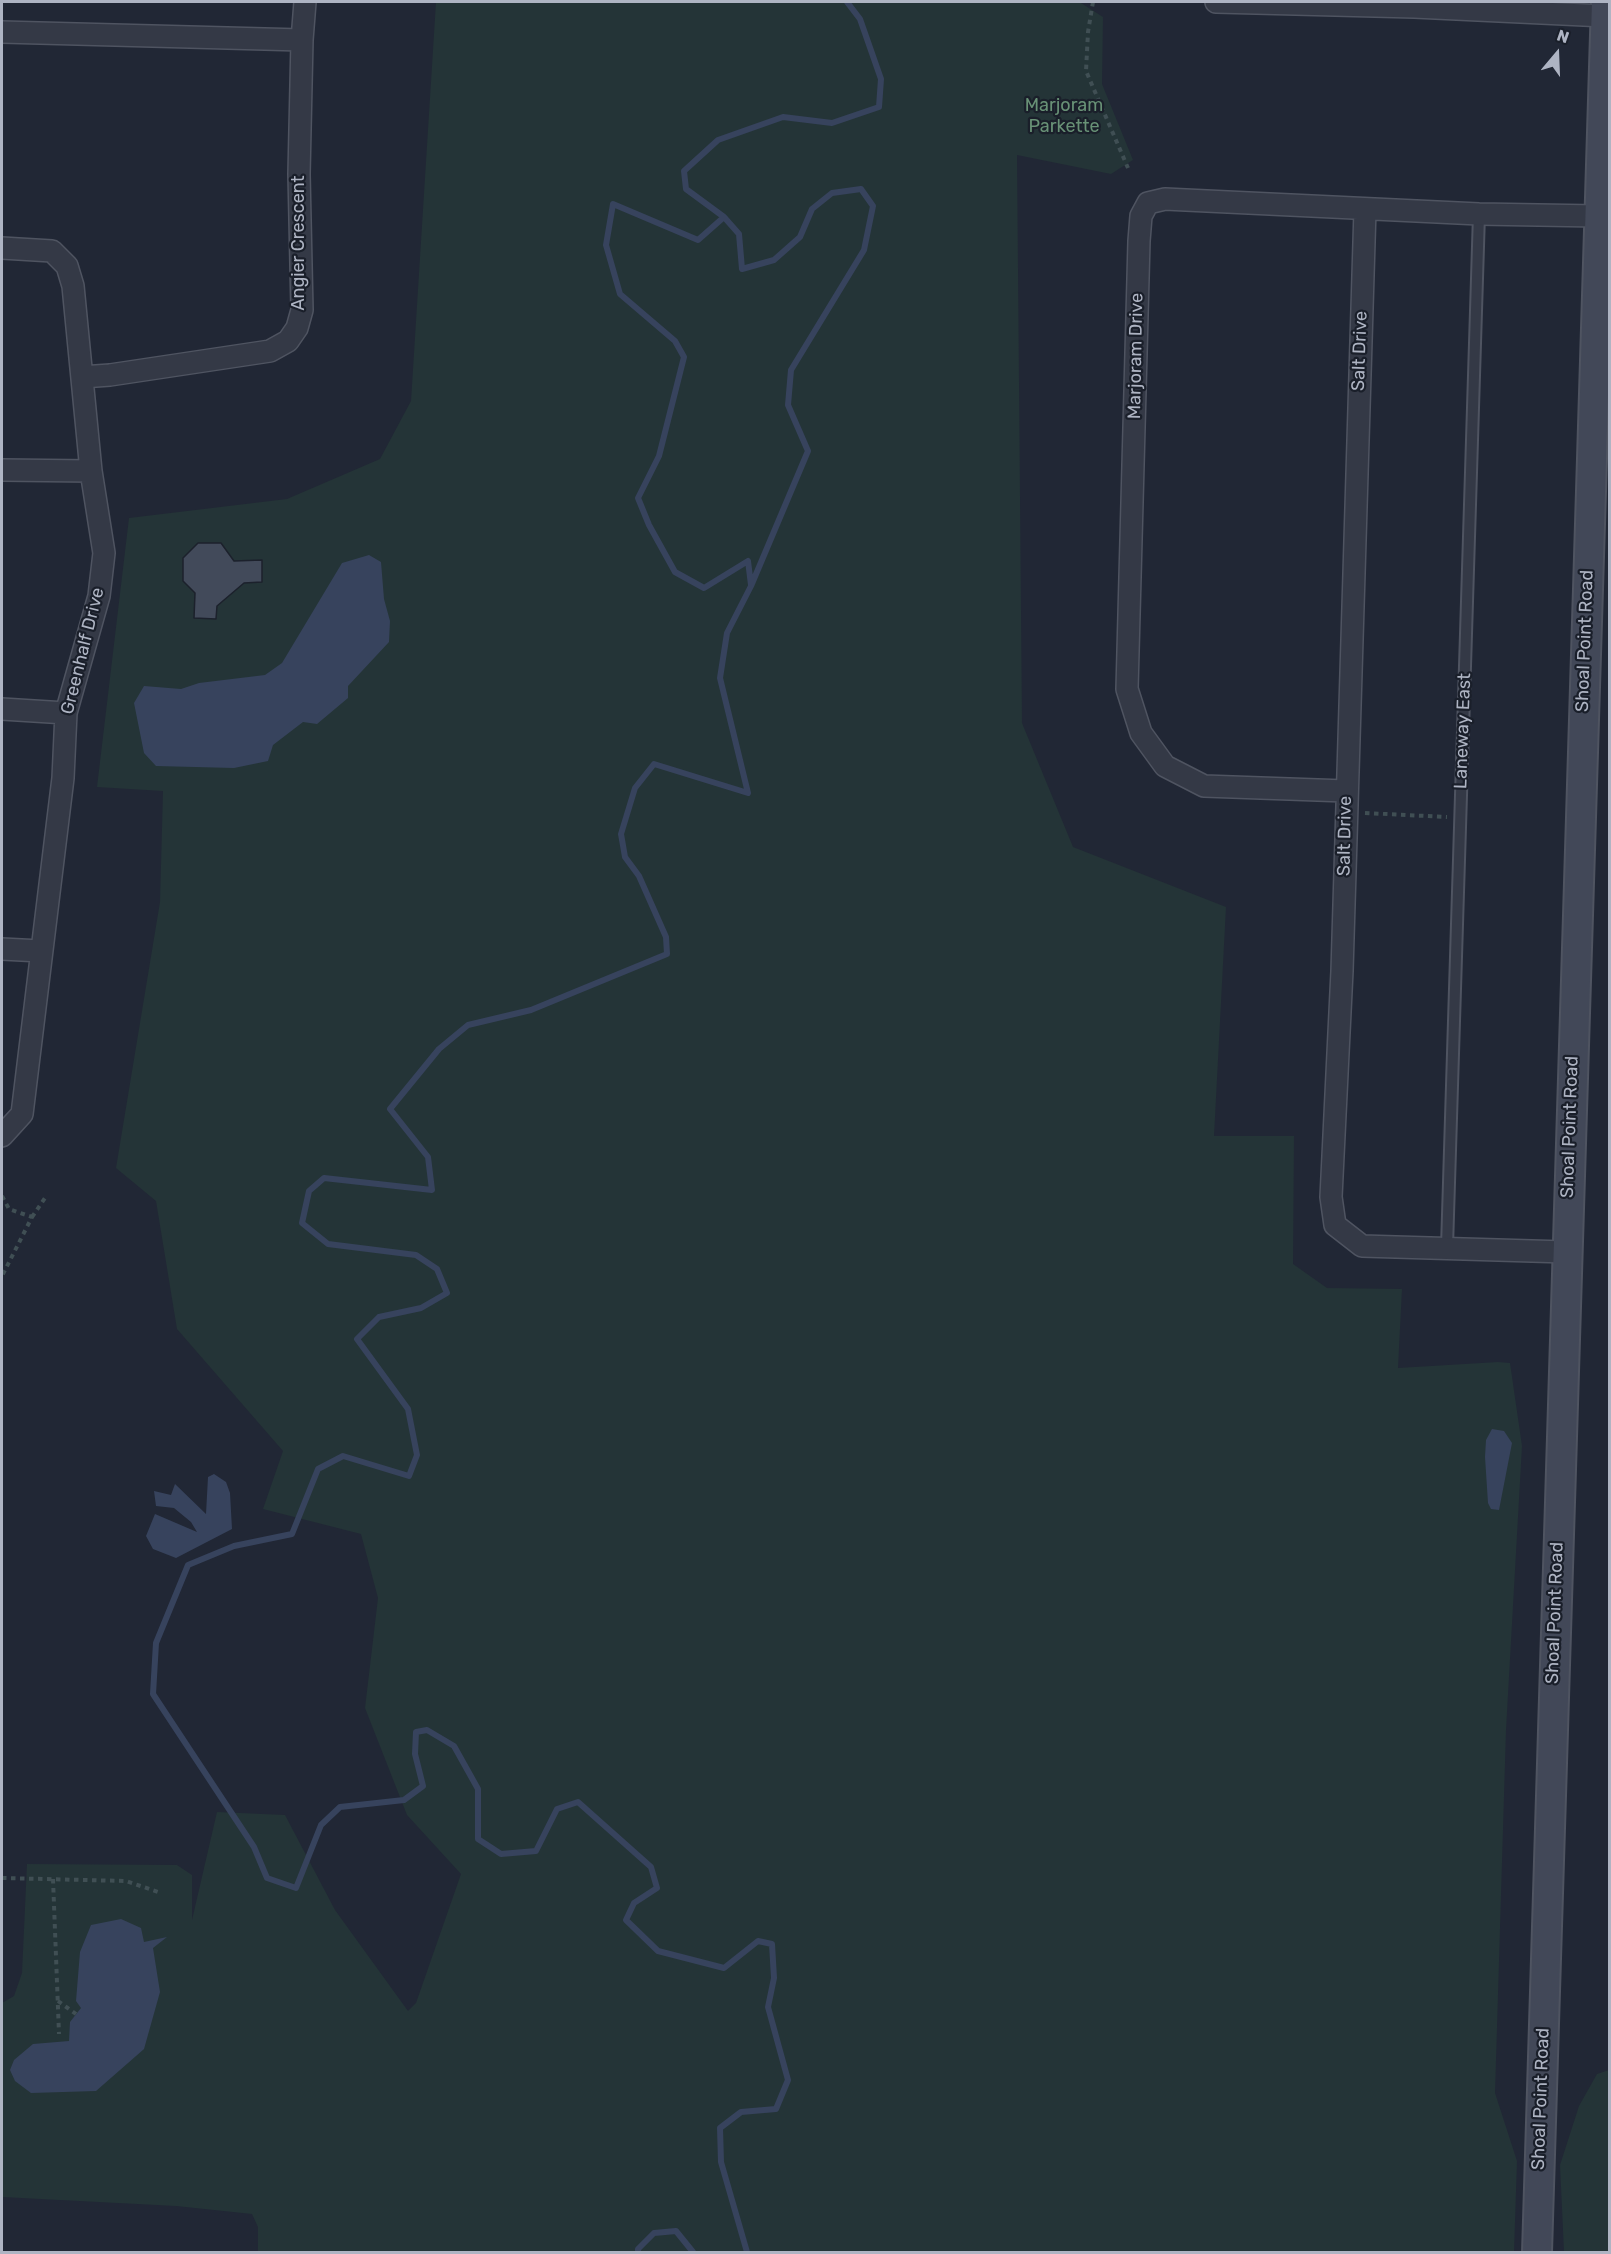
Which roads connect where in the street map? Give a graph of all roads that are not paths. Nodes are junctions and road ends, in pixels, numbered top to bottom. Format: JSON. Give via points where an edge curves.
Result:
{"nodes":[{"id":1,"x":305,"y":2,"type":"edge"},
{"id":2,"x":1216,"y":2,"type":"edge"},
{"id":3,"x":1233,"y":2,"type":"edge"},
{"id":4,"x":1322,"y":3,"type":"edge"},
{"id":5,"x":1414,"y":4,"type":"edge"},
{"id":6,"x":1504,"y":7,"type":"edge"},
{"id":7,"x":1606,"y":9,"type":"edge"},
{"id":8,"x":2,"y":32,"type":"edge"},
{"id":9,"x":302,"y":40,"type":"junction"},
{"id":10,"x":1365,"y":209,"type":"junction"},
{"id":11,"x":1479,"y":214,"type":"junction"},
{"id":12,"x":1598,"y":216,"type":"junction"},
{"id":13,"x":2,"y":248,"type":"edge"},
{"id":14,"x":82,"y":377,"type":"junction"},
{"id":15,"x":2,"y":470,"type":"edge"},
{"id":16,"x":91,"y":471,"type":"junction"},
{"id":17,"x":2,"y":709,"type":"edge"},
{"id":18,"x":66,"y":713,"type":"junction"},
{"id":19,"x":1346,"y":791,"type":"junction"},
{"id":20,"x":2,"y":949,"type":"edge"},
{"id":21,"x":41,"y":951,"type":"junction"},
{"id":22,"x":2,"y":1136,"type":"edge"},
{"id":23,"x":1447,"y":1247,"type":"junction"},
{"id":24,"x":1566,"y":1252,"type":"junction"},
{"id":25,"x":1537,"y":2253,"type":"edge"}],
"edges":[{"from":1,"to":9,"type":"street","name":"Angier Crescent"},
{"from":2,"to":3,"type":"street"},
{"from":3,"to":4,"type":"street"},
{"from":4,"to":5,"type":"street"},
{"from":5,"to":6,"type":"street"},
{"from":6,"to":7,"type":"street"},
{"from":7,"to":12,"type":"street","name":"Shoal Point Road"},
{"from":8,"to":9,"type":"street"},
{"from":9,"to":14,"type":"street","name":"Angier Crescent","via":[[302,310],[297,328],[288,341],[270,351]]},
{"from":10,"to":11,"type":"street","name":"Marjoram Drive"},
{"from":10,"to":19,"type":"street","name":"Salt Drive"},
{"from":10,"to":19,"type":"street","name":"Marjoram Drive","via":[[1165,199],[1148,203],[1141,216],[1139,241],[1127,689],[1141,733],[1165,766],[1204,786]]},
{"from":11,"to":12,"type":"street","name":"Marjoram Drive"},
{"from":11,"to":23,"type":"lane","name":"Laneway East"},
{"from":12,"to":24,"type":"street","name":"Shoal Point Road"},
{"from":13,"to":14,"type":"street","name":"Greenhalf Drive","via":[[52,251],[67,266],[73,286]]},
{"from":14,"to":16,"type":"street","name":"Greenhalf Drive"},
{"from":15,"to":16,"type":"street"},
{"from":16,"to":18,"type":"street","name":"Greenhalf Drive","via":[[104,553],[99,596]]},
{"from":17,"to":18,"type":"street"},
{"from":18,"to":21,"type":"street","name":"Greenhalf Drive","via":[[63,778]]},
{"from":19,"to":23,"type":"street","name":"Salt Drive","via":[[1331,1197],[1335,1225],[1362,1246]]},
{"from":20,"to":21,"type":"street"},
{"from":21,"to":22,"type":"street","name":"Greenhalf Drive","via":[[22,1114]]},
{"from":23,"to":24,"type":"street","name":"Salt Drive"},
{"from":24,"to":25,"type":"street","name":"Shoal Point Road"}]}
